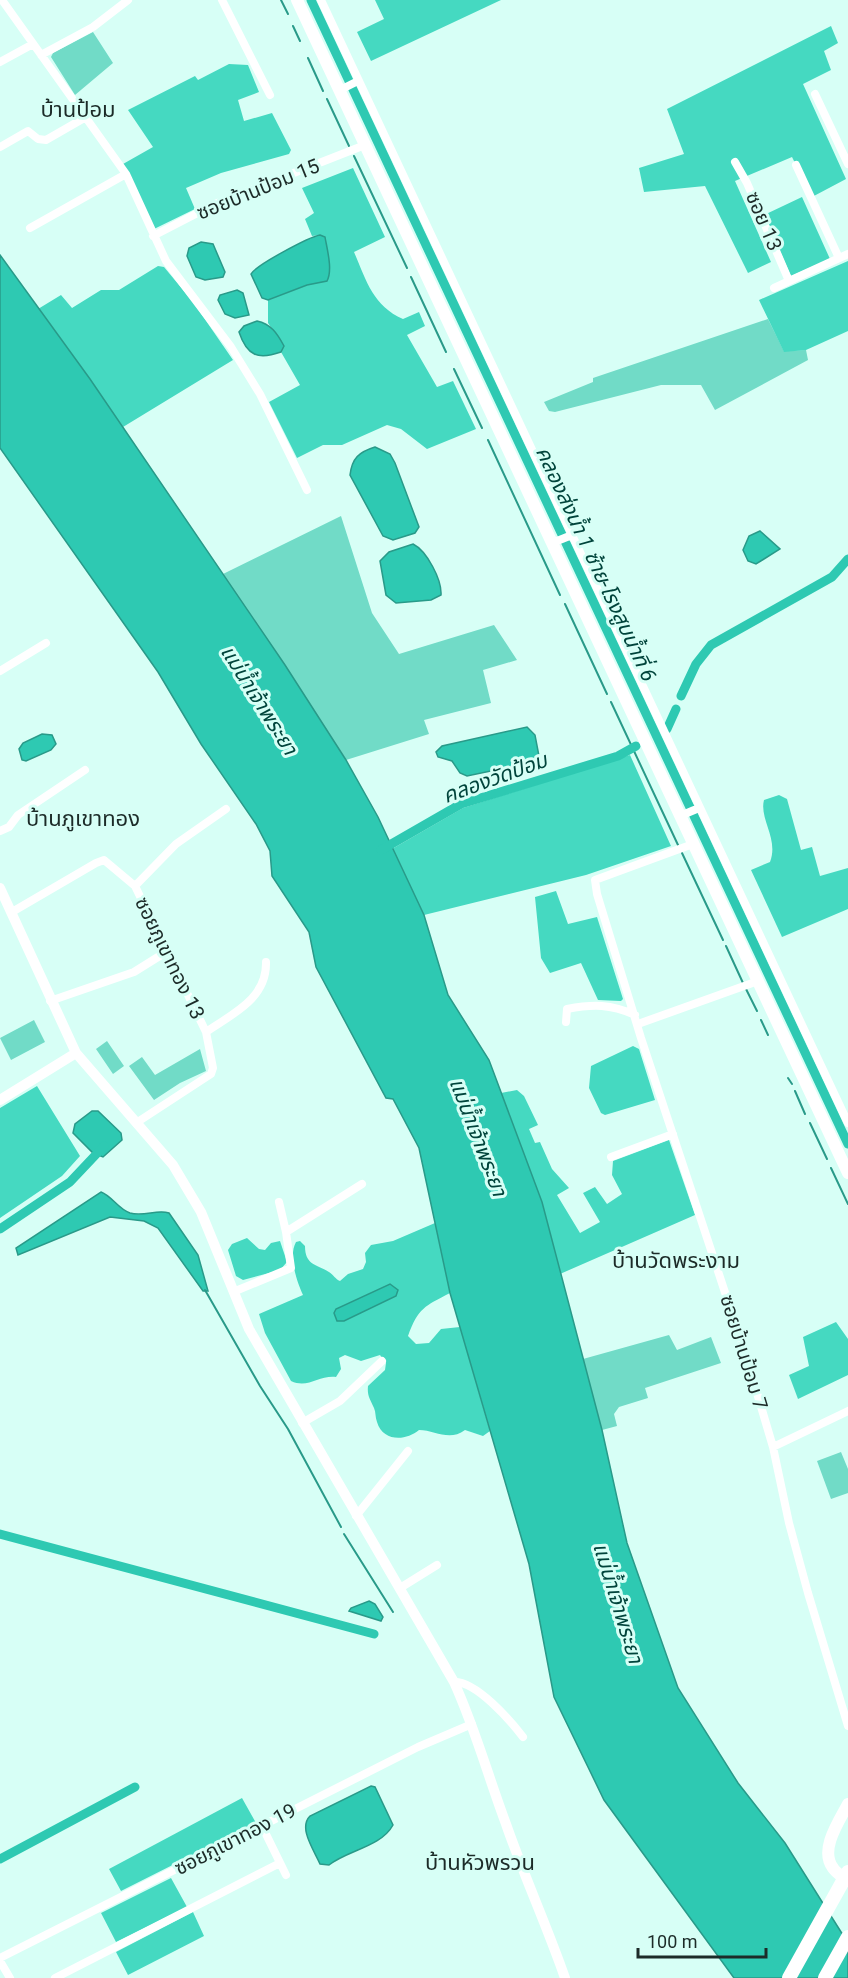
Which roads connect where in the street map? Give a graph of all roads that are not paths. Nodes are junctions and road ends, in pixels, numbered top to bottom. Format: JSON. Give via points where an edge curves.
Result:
{"nodes":[{"id":1,"x":2,"y":0,"type":"edge"},
{"id":2,"x":128,"y":0,"type":"edge"},
{"id":3,"x":222,"y":0,"type":"edge"},
{"id":4,"x":297,"y":0,"type":"edge"},
{"id":5,"x":321,"y":0,"type":"edge"},
{"id":6,"x":33,"y":44,"type":"junction"},
{"id":7,"x":41,"y":56,"type":"junction"},
{"id":8,"x":0,"y":62,"type":"edge"},
{"id":9,"x":356,"y":82,"type":"junction"},
{"id":10,"x":342,"y":89,"type":"junction"},
{"id":11,"x":815,"y":94,"type":"dead end"},
{"id":12,"x":270,"y":95,"type":"dead end"},
{"id":13,"x":86,"y":117,"type":"junction"},
{"id":14,"x":365,"y":145,"type":"junction"},
{"id":15,"x":0,"y":147,"type":"edge"},
{"id":16,"x":735,"y":162,"type":"dead end"},
{"id":17,"x":848,"y":164,"type":"edge"},
{"id":18,"x":796,"y":165,"type":"dead end"},
{"id":19,"x":126,"y":174,"type":"junction"},
{"id":20,"x":30,"y":228,"type":"dead end"},
{"id":21,"x":153,"y":236,"type":"junction"},
{"id":22,"x":848,"y":254,"type":"edge"},
{"id":23,"x":839,"y":258,"type":"junction"},
{"id":24,"x":789,"y":280,"type":"junction"},
{"id":25,"x":774,"y":288,"type":"dead end"},
{"id":26,"x":307,"y":490,"type":"dead end"},
{"id":27,"x":570,"y":536,"type":"junction"},
{"id":28,"x":555,"y":542,"type":"junction"},
{"id":29,"x":46,"y":643,"type":"dead end"},
{"id":30,"x":0,"y":671,"type":"edge"},
{"id":31,"x":85,"y":770,"type":"dead end"},
{"id":32,"x":226,"y":809,"type":"dead end"},
{"id":33,"x":697,"y":809,"type":"junction"},
{"id":34,"x":683,"y":815,"type":"junction"},
{"id":35,"x":0,"y":831,"type":"edge"},
{"id":36,"x":693,"y":844,"type":"junction"},
{"id":37,"x":135,"y":886,"type":"junction"},
{"id":38,"x":0,"y":888,"type":"edge"},
{"id":39,"x":12,"y":912,"type":"junction"},
{"id":40,"x":166,"y":952,"type":"junction"},
{"id":41,"x":266,"y":962,"type":"dead end"},
{"id":42,"x":758,"y":981,"type":"junction"},
{"id":43,"x":50,"y":1001,"type":"junction"},
{"id":44,"x":636,"y":1019,"type":"junction"},
{"id":45,"x":566,"y":1022,"type":"dead end"},
{"id":46,"x":206,"y":1032,"type":"junction"},
{"id":47,"x":76,"y":1053,"type":"junction"},
{"id":48,"x":0,"y":1100,"type":"edge"},
{"id":49,"x":136,"y":1123,"type":"junction"},
{"id":50,"x":848,"y":1123,"type":"edge"},
{"id":51,"x":673,"y":1134,"type":"junction"},
{"id":52,"x":611,"y":1157,"type":"dead end"},
{"id":53,"x":848,"y":1173,"type":"edge"},
{"id":54,"x":362,"y":1184,"type":"dead end"},
{"id":55,"x":279,"y":1202,"type":"dead end"},
{"id":56,"x":286,"y":1232,"type":"junction"},
{"id":57,"x":233,"y":1292,"type":"junction"},
{"id":58,"x":382,"y":1361,"type":"dead end"},
{"id":59,"x":848,"y":1411,"type":"edge"},
{"id":60,"x":302,"y":1423,"type":"junction"},
{"id":61,"x":773,"y":1447,"type":"junction"},
{"id":62,"x":408,"y":1450,"type":"dead end"},
{"id":63,"x":356,"y":1516,"type":"junction"},
{"id":64,"x":437,"y":1565,"type":"dead end"},
{"id":65,"x":400,"y":1588,"type":"junction"},
{"id":66,"x":454,"y":1682,"type":"junction"},
{"id":67,"x":472,"y":1724,"type":"junction"},
{"id":68,"x":848,"y":1726,"type":"edge"},
{"id":69,"x":523,"y":1737,"type":"dead end"},
{"id":70,"x":848,"y":1804,"type":"edge"},
{"id":71,"x":262,"y":1826,"type":"junction"},
{"id":72,"x":280,"y":1863,"type":"junction"},
{"id":73,"x":848,"y":1872,"type":"edge"},
{"id":74,"x":286,"y":1875,"type":"dead end"},
{"id":75,"x":848,"y":1881,"type":"edge"},
{"id":76,"x":848,"y":1937,"type":"edge"},
{"id":77,"x":0,"y":1959,"type":"edge"},
{"id":78,"x":10,"y":1978,"type":"edge"},
{"id":79,"x":55,"y":1978,"type":"edge"},
{"id":80,"x":565,"y":1978,"type":"edge"},
{"id":81,"x":789,"y":1978,"type":"edge"},
{"id":82,"x":825,"y":1978,"type":"edge"}],
"edges":[{"from":1,"to":6,"type":"street"},
{"from":2,"to":7,"type":"street","via":[[93,27]]},
{"from":3,"to":12,"type":"street"},
{"from":4,"to":10,"type":"main road"},
{"from":5,"to":9,"type":"street"},
{"from":6,"to":7,"type":"street"},
{"from":6,"to":8,"type":"street"},
{"from":7,"to":13,"type":"street"},
{"from":9,"to":10,"type":"street"},
{"from":9,"to":27,"type":"street"},
{"from":10,"to":14,"type":"main road"},
{"from":11,"to":17,"type":"street"},
{"from":13,"to":15,"type":"street","via":[[45,140],[28,131]]},
{"from":13,"to":19,"type":"street"},
{"from":14,"to":21,"type":"street","name":"ซอยบ้านป้อม 15","via":[[215,204]]},
{"from":14,"to":28,"type":"main road"},
{"from":16,"to":24,"type":"street","name":"ซอย 13"},
{"from":18,"to":23,"type":"street"},
{"from":19,"to":20,"type":"street"},
{"from":19,"to":21,"type":"street"},
{"from":21,"to":26,"type":"street","via":[[166,261],[231,347],[260,394]]},
{"from":22,"to":23,"type":"street"},
{"from":23,"to":24,"type":"street"},
{"from":24,"to":25,"type":"street"},
{"from":27,"to":28,"type":"street"},
{"from":27,"to":33,"type":"street"},
{"from":28,"to":34,"type":"main road"},
{"from":29,"to":30,"type":"street"},
{"from":31,"to":35,"type":"street","via":[[18,814],[9,827]]},
{"from":32,"to":37,"type":"street","via":[[176,844]]},
{"from":33,"to":34,"type":"street"},
{"from":33,"to":50,"type":"street"},
{"from":34,"to":36,"type":"main road"},
{"from":36,"to":42,"type":"main road"},
{"from":36,"to":44,"type":"street","name":"ซอยบ้านป้อม 7","via":[[595,879]]},
{"from":37,"to":39,"type":"street","name":"ซอยภูเขาทอง 13","via":[[104,860]]},
{"from":37,"to":40,"type":"street","name":"ซอยภูเขาทอง 13"},
{"from":38,"to":39,"type":"street"},
{"from":39,"to":43,"type":"street"},
{"from":40,"to":43,"type":"street","via":[[134,972]]},
{"from":40,"to":46,"type":"street","name":"ซอยภูเขาทอง 13"},
{"from":41,"to":46,"type":"street","via":[[257,994]]},
{"from":42,"to":44,"type":"street"},
{"from":42,"to":53,"type":"main road"},
{"from":43,"to":47,"type":"street"},
{"from":44,"to":45,"type":"street","via":[[619,1008],[593,1004],[567,1009]]},
{"from":44,"to":51,"type":"street","name":"ซอยบ้านป้อม 7"},
{"from":46,"to":49,"type":"street","name":"ซอยภูเขาทอง 13","via":[[211,1074]]},
{"from":47,"to":48,"type":"street"},
{"from":47,"to":49,"type":"street"},
{"from":49,"to":57,"type":"street","via":[[173,1166],[201,1212]]},
{"from":51,"to":52,"type":"street"},
{"from":51,"to":61,"type":"street","name":"ซอยบ้านป้อม 7"},
{"from":54,"to":56,"type":"street"},
{"from":55,"to":56,"type":"street"},
{"from":56,"to":57,"type":"street","via":[[291,1268]]},
{"from":57,"to":60,"type":"street","via":[[249,1329]]},
{"from":58,"to":60,"type":"street","via":[[339,1401]]},
{"from":59,"to":61,"type":"street"},
{"from":60,"to":63,"type":"street"},
{"from":61,"to":68,"type":"street","name":"ซอยบ้านป้อม 7","via":[[794,1543]]},
{"from":62,"to":63,"type":"street"},
{"from":63,"to":65,"type":"street"},
{"from":64,"to":65,"type":"street"},
{"from":65,"to":66,"type":"street"},
{"from":66,"to":67,"type":"street"},
{"from":66,"to":69,"type":"street","via":[[468,1684],[507,1716]]},
{"from":67,"to":71,"type":"street","name":"ซอยภูเขาทอง 19"},
{"from":67,"to":80,"type":"street"},
{"from":70,"to":75,"type":"main road","via":[[831,1839],[828,1857],[832,1868]]},
{"from":71,"to":72,"type":"street"},
{"from":71,"to":77,"type":"street","name":"ซอยภูเขาทอง 19"},
{"from":72,"to":74,"type":"street"},
{"from":72,"to":79,"type":"street"},
{"from":73,"to":81,"type":"main road"},
{"from":76,"to":82,"type":"main road"},
{"from":77,"to":78,"type":"street"}]}
